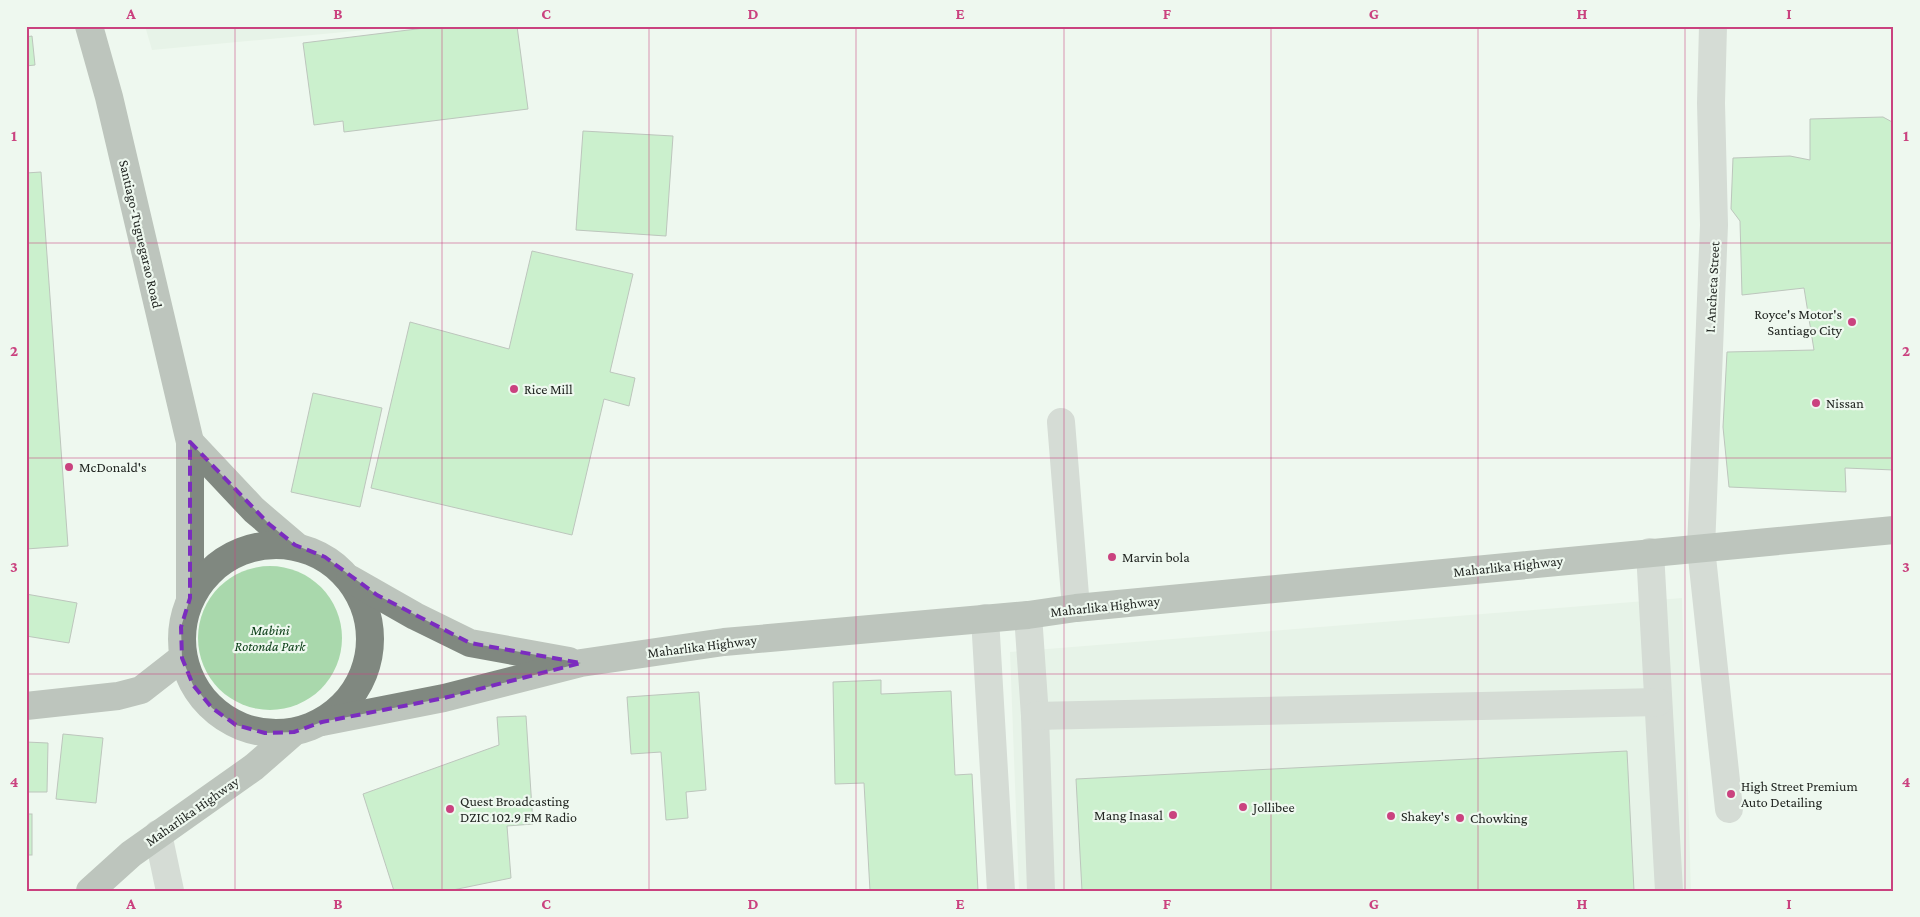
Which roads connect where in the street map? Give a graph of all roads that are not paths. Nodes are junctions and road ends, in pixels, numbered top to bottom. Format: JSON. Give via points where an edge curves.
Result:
{"nodes":[{"id":1,"x":89,"y":26,"type":"edge"},
{"id":2,"x":1713,"y":26,"type":"edge"},
{"id":3,"x":1061,"y":422,"type":"dead end"},
{"id":4,"x":190,"y":442,"type":"junction"},
{"id":5,"x":1894,"y":530,"type":"edge"},
{"id":6,"x":295,"y":546,"type":"junction"},
{"id":7,"x":1702,"y":548,"type":"junction"},
{"id":8,"x":1650,"y":552,"type":"junction"},
{"id":9,"x":350,"y":579,"type":"junction"},
{"id":10,"x":190,"y":598,"type":"junction"},
{"id":11,"x":1076,"y":608,"type":"junction"},
{"id":12,"x":1028,"y":615,"type":"junction"},
{"id":13,"x":984,"y":618,"type":"junction"},
{"id":14,"x":182,"y":658,"type":"junction"},
{"id":15,"x":581,"y":663,"type":"junction"},
{"id":16,"x":1658,"y":702,"type":"junction"},
{"id":17,"x":26,"y":706,"type":"edge"},
{"id":18,"x":1034,"y":716,"type":"junction"},
{"id":19,"x":322,"y":722,"type":"junction"},
{"id":20,"x":294,"y":732,"type":"junction"},
{"id":21,"x":1729,"y":809,"type":"dead end"},
{"id":22,"x":158,"y":834,"type":"junction"},
{"id":23,"x":90,"y":891,"type":"edge"},
{"id":24,"x":170,"y":891,"type":"edge"},
{"id":25,"x":1002,"y":891,"type":"edge"},
{"id":26,"x":1041,"y":891,"type":"edge"},
{"id":27,"x":1668,"y":891,"type":"edge"}],
"edges":[{"from":1,"to":4,"type":"main road","name":"Santiago-Tuguegarao Road","via":[[109,97]]},
{"from":2,"to":7,"type":"street","name":"I. Ancheta Street","via":[[1714,225]]},
{"from":3,"to":11,"type":"street"},
{"from":4,"to":6,"type":"main road","via":[[254,510]]},
{"from":4,"to":10,"type":"main road","name":"Santiago-Tuguegarao Road"},
{"from":5,"to":7,"type":"main road","name":"Maharlika Highway"},
{"from":6,"to":9,"type":"main road","via":[[326,558]]},
{"from":6,"to":10,"type":"main road","via":[[263,544],[233,554],[208,572]]},
{"from":7,"to":8,"type":"main road","name":"Maharlika Highway"},
{"from":7,"to":21,"type":"street","name":"I. Ancheta Street"},
{"from":8,"to":11,"type":"main road","name":"Maharlika Highway"},
{"from":8,"to":16,"type":"street"},
{"from":9,"to":15,"type":"main road","via":[[470,643]]},
{"from":9,"to":19,"type":"main road","via":[[366,608],[371,640],[365,673],[348,701]]},
{"from":10,"to":14,"type":"main road","via":[[181,627]]},
{"from":11,"to":12,"type":"main road","name":"Maharlika Highway"},
{"from":12,"to":13,"type":"main road","name":"Maharlika Highway"},
{"from":12,"to":18,"type":"street"},
{"from":13,"to":15,"type":"main road","name":"Maharlika Highway","via":[[724,642]]},
{"from":13,"to":25,"type":"street"},
{"from":14,"to":17,"type":"main road","via":[[141,690],[118,696]]},
{"from":14,"to":20,"type":"main road","via":[[193,685],[212,708],[236,725],[265,733]]},
{"from":15,"to":19,"type":"main road","name":"Maharlika Highway","via":[[444,698]]},
{"from":16,"to":18,"type":"street"},
{"from":16,"to":27,"type":"street"},
{"from":18,"to":26,"type":"street"},
{"from":19,"to":20,"type":"main road"},
{"from":20,"to":22,"type":"main road","name":"Maharlika Highway","via":[[254,766]]},
{"from":22,"to":23,"type":"main road","name":"Maharlika Highway"},
{"from":22,"to":24,"type":"street"}]}
